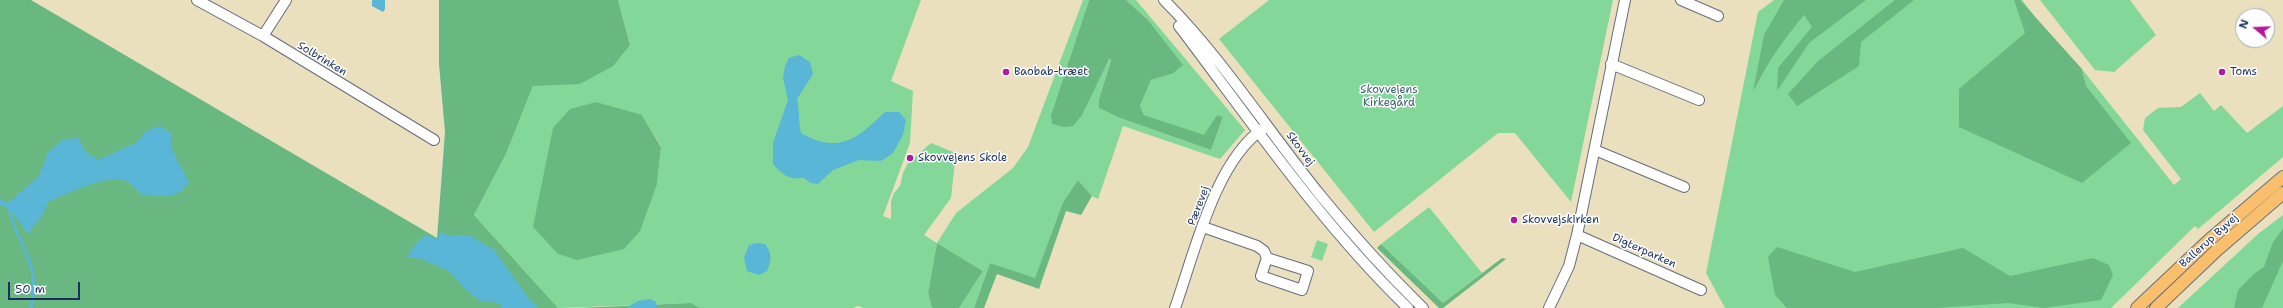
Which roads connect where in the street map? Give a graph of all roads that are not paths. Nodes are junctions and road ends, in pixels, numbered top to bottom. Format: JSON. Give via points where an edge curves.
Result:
{"nodes":[{"id":1,"x":197,"y":0,"type":"edge"},
{"id":2,"x":286,"y":0,"type":"edge"},
{"id":3,"x":1160,"y":0,"type":"edge"},
{"id":4,"x":1164,"y":0,"type":"edge"},
{"id":5,"x":1625,"y":0,"type":"edge"},
{"id":6,"x":1681,"y":0,"type":"edge"},
{"id":7,"x":1718,"y":16,"type":"dead end"},
{"id":8,"x":263,"y":36,"type":"junction"},
{"id":9,"x":1611,"y":64,"type":"junction"},
{"id":10,"x":1699,"y":100,"type":"dead end"},
{"id":11,"x":1263,"y":129,"type":"junction"},
{"id":12,"x":434,"y":140,"type":"dead end"},
{"id":13,"x":1595,"y":150,"type":"junction"},
{"id":14,"x":2283,"y":177,"type":"edge"},
{"id":15,"x":1684,"y":187,"type":"dead end"},
{"id":16,"x":2283,"y":193,"type":"edge"},
{"id":17,"x":1203,"y":227,"type":"junction"},
{"id":18,"x":1577,"y":235,"type":"junction"},
{"id":19,"x":1267,"y":258,"type":"dead end"},
{"id":20,"x":1701,"y":290,"type":"dead end"},
{"id":21,"x":1175,"y":308,"type":"edge"},
{"id":22,"x":1408,"y":308,"type":"edge"},
{"id":23,"x":1423,"y":308,"type":"edge"},
{"id":24,"x":1549,"y":308,"type":"edge"},
{"id":25,"x":2137,"y":308,"type":"edge"},
{"id":26,"x":2156,"y":308,"type":"edge"}],
"edges":[{"from":1,"to":8,"type":"street","name":"Solbrinken"},
{"from":2,"to":8,"type":"street"},
{"from":3,"to":11,"type":"street","name":"Skovvej"},
{"from":4,"to":11,"type":"street","name":"Skovvej","via":[[1199,38]]},
{"from":5,"to":9,"type":"street"},
{"from":6,"to":7,"type":"street"},
{"from":8,"to":12,"type":"street","name":"Solbrinken"},
{"from":9,"to":10,"type":"street"},
{"from":9,"to":13,"type":"street"},
{"from":11,"to":17,"type":"street","name":"Pærevej","via":[[1238,155],[1223,178]]},
{"from":11,"to":22,"type":"street","name":"Skovvej","via":[[1334,227]]},
{"from":11,"to":23,"type":"street","name":"Skovvej","via":[[1368,250]]},
{"from":13,"to":15,"type":"street"},
{"from":13,"to":18,"type":"street"},
{"from":14,"to":25,"type":"main road","name":"Ballerup Byvej","via":[[2208,241]]},
{"from":16,"to":26,"type":"main road","name":"Ballerup Byvej","via":[[2217,250]]},
{"from":17,"to":19,"type":"street","via":[[1257,246],[1264,251]]},
{"from":17,"to":21,"type":"street","name":"Pærevej"},
{"from":18,"to":20,"type":"street","name":"Digterparken"},
{"from":18,"to":24,"type":"street","via":[[1569,266]]}]}
